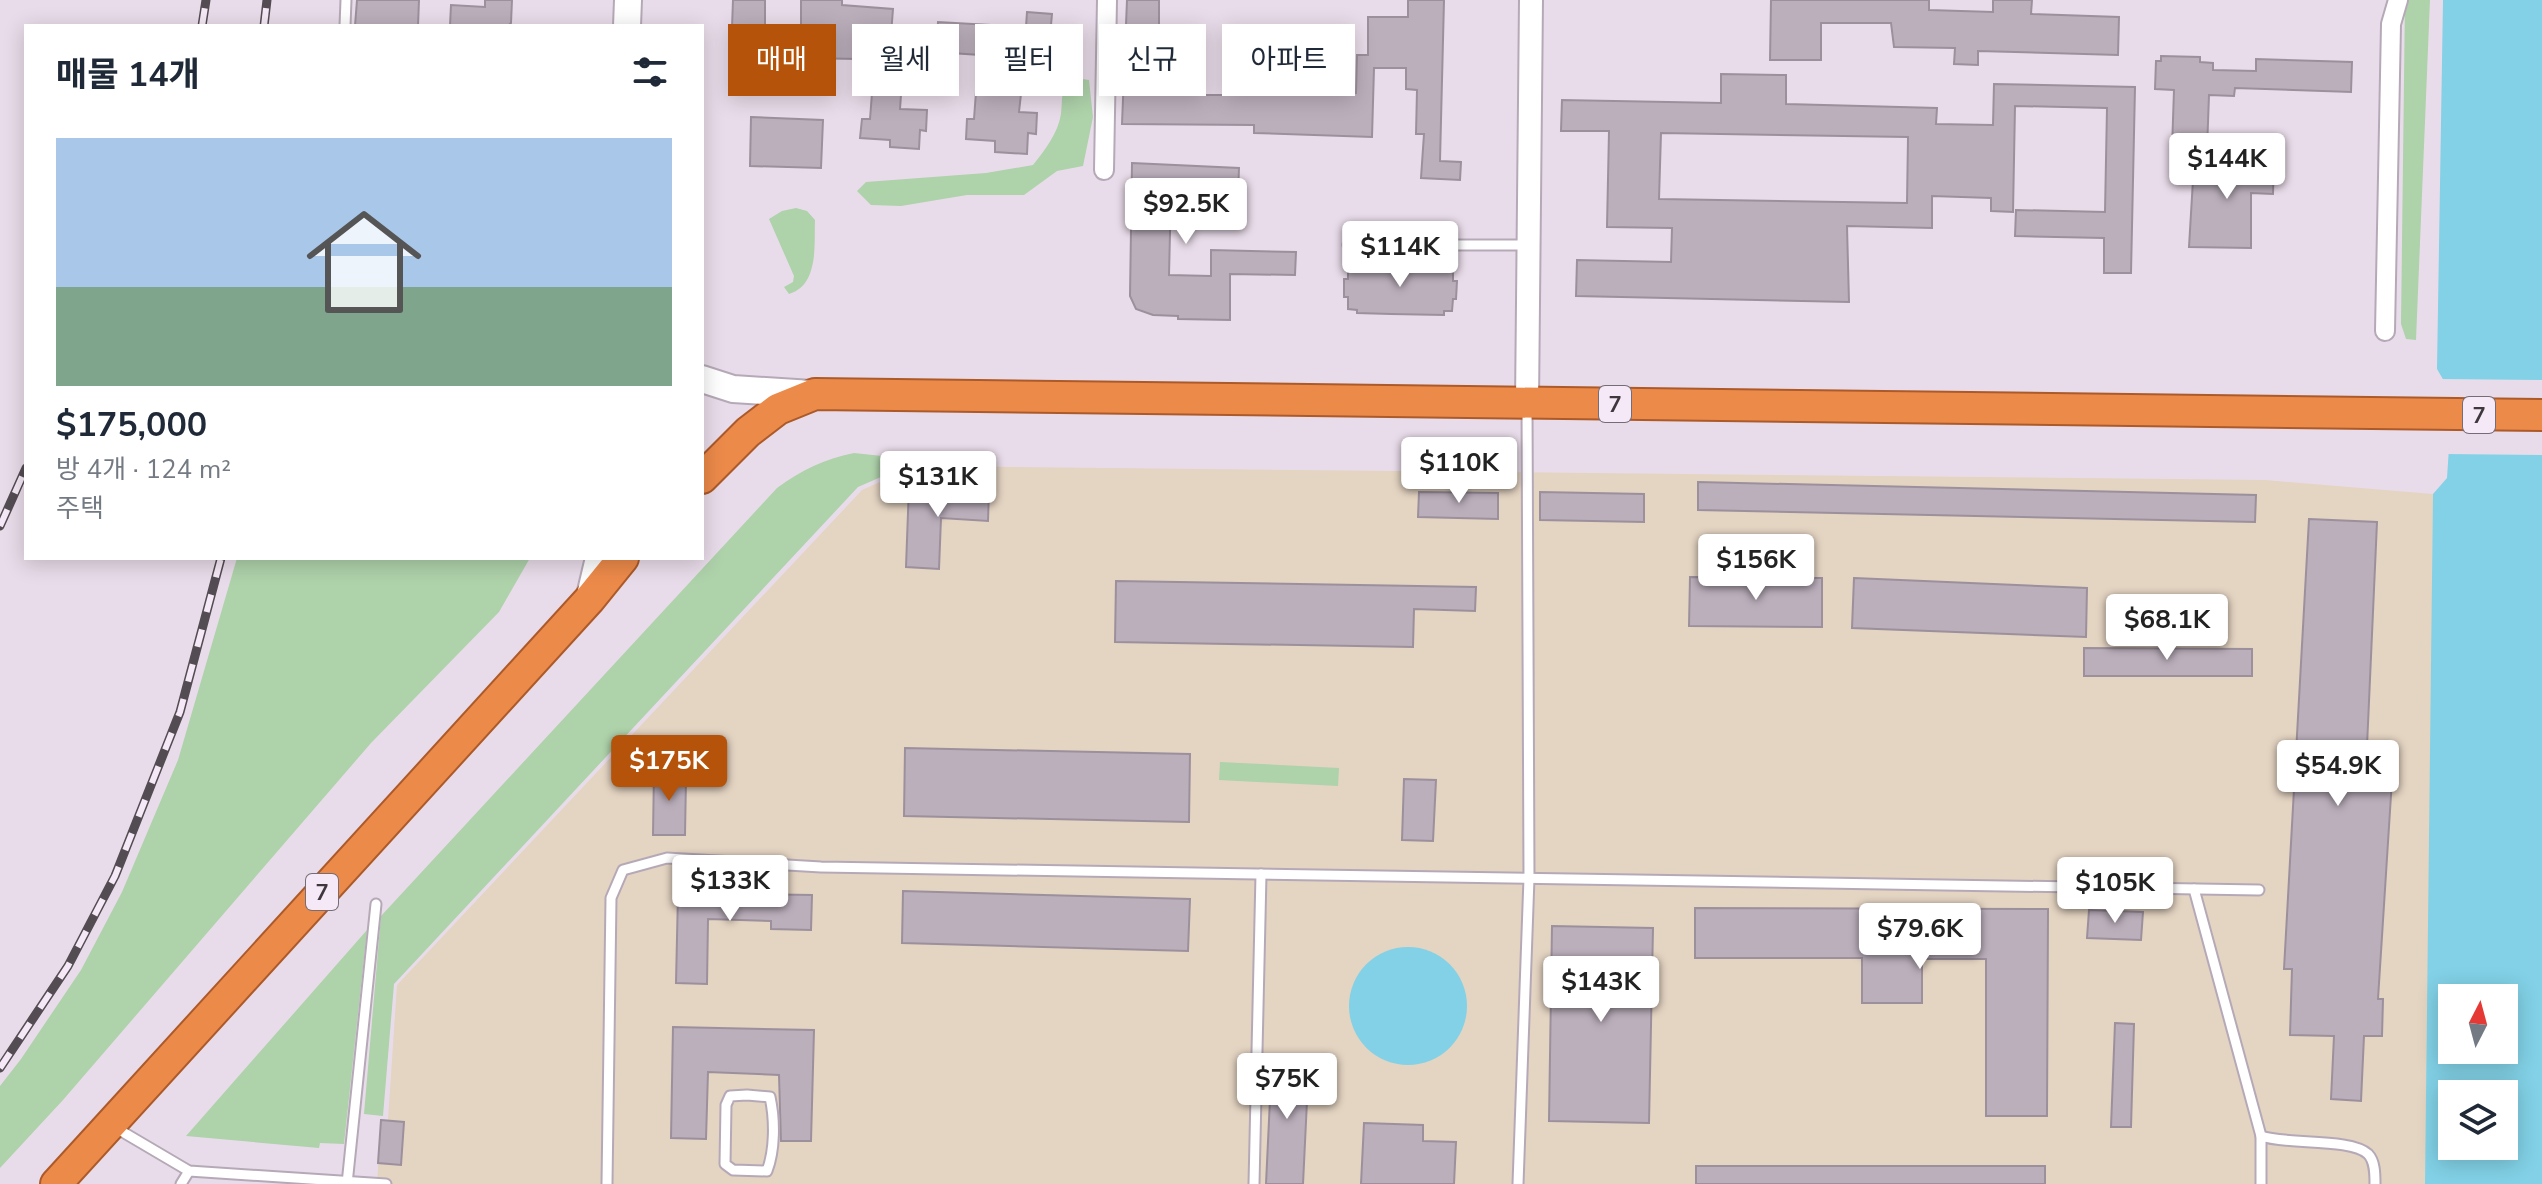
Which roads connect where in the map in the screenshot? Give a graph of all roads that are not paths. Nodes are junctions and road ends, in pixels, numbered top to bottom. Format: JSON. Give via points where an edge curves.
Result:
{"nodes":[{"id":1,"x":346,"y":0,"type":"edge"},
{"id":2,"x":628,"y":0,"type":"edge"},
{"id":3,"x":1107,"y":0,"type":"edge"},
{"id":4,"x":1531,"y":0,"type":"edge"},
{"id":5,"x":2398,"y":0,"type":"edge"},
{"id":6,"x":345,"y":24,"type":"edge"},
{"id":7,"x":627,"y":24,"type":"edge"},
{"id":8,"x":1104,"y":170,"type":"dead end"},
{"id":9,"x":1348,"y":245,"type":"dead end"},
{"id":10,"x":1528,"y":245,"type":"junction"},
{"id":11,"x":2385,"y":331,"type":"dead end"},
{"id":12,"x":704,"y":380,"type":"edge"},
{"id":13,"x":815,"y":394,"type":"junction"},
{"id":14,"x":1527,"y":403,"type":"junction"},
{"id":15,"x":2542,"y":415,"type":"edge"},
{"id":16,"x":704,"y":476,"type":"edge"},
{"id":17,"x":599,"y":560,"type":"edge"},
{"id":18,"x":621,"y":560,"type":"edge"},
{"id":19,"x":589,"y":600,"type":"junction"},
{"id":20,"x":1261,"y":874,"type":"junction"},
{"id":21,"x":1529,"y":878,"type":"junction"},
{"id":22,"x":2194,"y":889,"type":"junction"},
{"id":23,"x":2259,"y":890,"type":"dead end"},
{"id":24,"x":376,"y":904,"type":"dead end"},
{"id":25,"x":109,"y":1124,"type":"junction"},
{"id":26,"x":2261,"y":1136,"type":"junction"},
{"id":27,"x":189,"y":1171,"type":"junction"},
{"id":28,"x":751,"y":1173,"type":"junction"},
{"id":29,"x":347,"y":1183,"type":"edge"},
{"id":30,"x":56,"y":1184,"type":"edge"},
{"id":31,"x":181,"y":1184,"type":"edge"},
{"id":32,"x":386,"y":1184,"type":"edge"},
{"id":33,"x":607,"y":1184,"type":"edge"},
{"id":34,"x":750,"y":1184,"type":"edge"},
{"id":35,"x":1254,"y":1184,"type":"edge"},
{"id":36,"x":1518,"y":1184,"type":"edge"},
{"id":37,"x":2261,"y":1184,"type":"edge"},
{"id":38,"x":2375,"y":1184,"type":"edge"}],
"edges":[{"from":1,"to":6,"type":"lane"},
{"from":2,"to":7,"type":"main road"},
{"from":3,"to":8,"type":"street"},
{"from":4,"to":10,"type":"street"},
{"from":5,"to":11,"type":"street","via":[[2391,24]]},
{"from":9,"to":10,"type":"lane"},
{"from":10,"to":14,"type":"street"},
{"from":12,"to":13,"type":"main road","via":[[733,389]]},
{"from":13,"to":14,"type":"highway","number":"7"},
{"from":13,"to":16,"type":"highway","number":"7","via":[[778,409]]},
{"from":14,"to":15,"type":"highway","number":"7"},
{"from":14,"to":21,"type":"lane"},
{"from":17,"to":19,"type":"main road"},
{"from":18,"to":19,"type":"highway","number":"7"},
{"from":19,"to":25,"type":"highway","number":"7"},
{"from":20,"to":21,"type":"lane"},
{"from":20,"to":33,"type":"lane","via":[[821,867],[667,858],[623,870],[611,898]]},
{"from":20,"to":35,"type":"lane"},
{"from":21,"to":22,"type":"lane"},
{"from":21,"to":36,"type":"lane"},
{"from":22,"to":23,"type":"lane"},
{"from":22,"to":26,"type":"lane"},
{"from":24,"to":29,"type":"lane"},
{"from":25,"to":27,"type":"lane"},
{"from":25,"to":30,"type":"highway","number":"7"},
{"from":26,"to":37,"type":"lane"},
{"from":26,"to":38,"type":"lane","via":[[2355,1146],[2369,1155]]},
{"from":27,"to":29,"type":"lane"},
{"from":27,"to":31,"type":"lane"},
{"from":28,"to":28,"type":"lane","via":[[725,1164],[730,1096],[770,1097],[771,1160],[767,1171]]},
{"from":28,"to":34,"type":"lane"},
{"from":29,"to":32,"type":"lane"}]}
